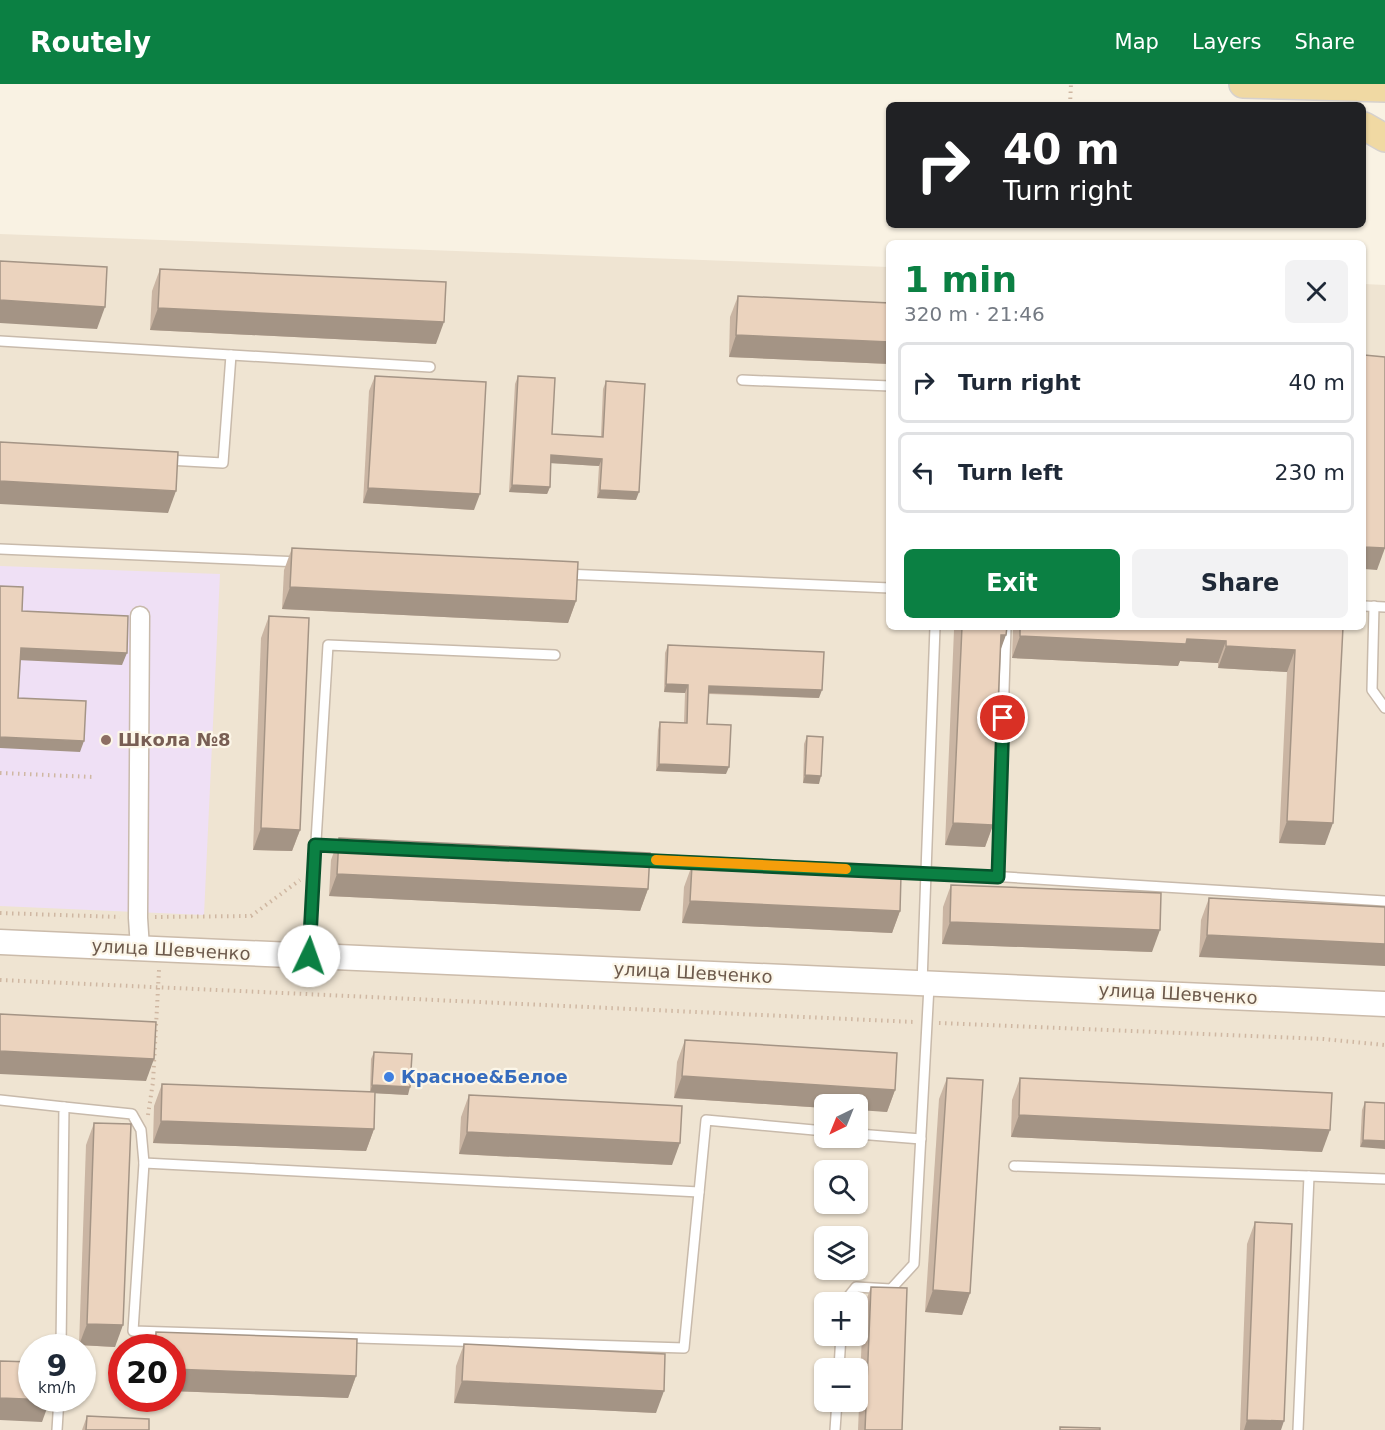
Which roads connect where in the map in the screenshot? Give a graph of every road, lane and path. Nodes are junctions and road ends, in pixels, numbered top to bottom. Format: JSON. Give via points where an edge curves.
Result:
{"nodes":[{"id":1,"x":1071,"y":84,"type":"edge"},
{"id":2,"x":1243,"y":84,"type":"edge"},
{"id":3,"x":1252,"y":84,"type":"edge"},
{"id":4,"x":1385,"y":88,"type":"edge"},
{"id":5,"x":1070,"y":102,"type":"edge"},
{"id":6,"x":1302,"y":102,"type":"edge"},
{"id":7,"x":1366,"y":127,"type":"edge"},
{"id":8,"x":1385,"y":138,"type":"edge"},
{"id":9,"x":0,"y":341,"type":"edge"},
{"id":10,"x":231,"y":355,"type":"junction"},
{"id":11,"x":430,"y":367,"type":"dead end"},
{"id":12,"x":742,"y":380,"type":"dead end"},
{"id":13,"x":886,"y":386,"type":"edge"},
{"id":14,"x":153,"y":459,"type":"edge"},
{"id":15,"x":0,"y":549,"type":"edge"},
{"id":16,"x":308,"y":562,"type":"edge"},
{"id":17,"x":557,"y":573,"type":"edge"},
{"id":18,"x":886,"y":588,"type":"edge"},
{"id":19,"x":1369,"y":606,"type":"edge"},
{"id":20,"x":1385,"y":607,"type":"edge"},
{"id":21,"x":140,"y":616,"type":"dead end"},
{"id":22,"x":935,"y":630,"type":"edge"},
{"id":23,"x":1006,"y":630,"type":"edge"},
{"id":24,"x":555,"y":655,"type":"dead end"},
{"id":25,"x":1385,"y":708,"type":"edge"},
{"id":26,"x":0,"y":773,"type":"edge"},
{"id":27,"x":93,"y":777,"type":"dead end"},
{"id":28,"x":315,"y":845,"type":"junction"},
{"id":29,"x":350,"y":847,"type":"edge"},
{"id":30,"x":632,"y":859,"type":"edge"},
{"id":31,"x":313,"y":870,"type":"junction"},
{"id":32,"x":926,"y":872,"type":"junction"},
{"id":33,"x":998,"y":877,"type":"junction"},
{"id":34,"x":1385,"y":901,"type":"edge"},
{"id":35,"x":0,"y":913,"type":"edge"},
{"id":36,"x":138,"y":918,"type":"junction"},
{"id":37,"x":0,"y":942,"type":"edge"},
{"id":38,"x":149,"y":949,"type":"junction"},
{"id":39,"x":309,"y":956,"type":"junction"},
{"id":40,"x":0,"y":980,"type":"edge"},
{"id":41,"x":926,"y":983,"type":"junction"},
{"id":42,"x":159,"y":988,"type":"junction"},
{"id":43,"x":1385,"y":1004,"type":"edge"},
{"id":44,"x":927,"y":1023,"type":"junction"},
{"id":45,"x":1385,"y":1045,"type":"edge"},
{"id":46,"x":0,"y":1100,"type":"edge"},
{"id":47,"x":64,"y":1107,"type":"junction"},
{"id":48,"x":141,"y":1130,"type":"junction"},
{"id":49,"x":814,"y":1130,"type":"edge"},
{"id":50,"x":868,"y":1135,"type":"edge"},
{"id":51,"x":921,"y":1139,"type":"junction"},
{"id":52,"x":144,"y":1163,"type":"junction"},
{"id":53,"x":1014,"y":1166,"type":"dead end"},
{"id":54,"x":1309,"y":1176,"type":"junction"},
{"id":55,"x":1385,"y":1179,"type":"edge"},
{"id":56,"x":699,"y":1192,"type":"junction"},
{"id":57,"x":852,"y":1292,"type":"edge"},
{"id":58,"x":61,"y":1334,"type":"edge"},
{"id":59,"x":58,"y":1412,"type":"edge"},
{"id":60,"x":836,"y":1412,"type":"edge"},
{"id":61,"x":57,"y":1430,"type":"edge"},
{"id":62,"x":835,"y":1430,"type":"edge"},
{"id":63,"x":1298,"y":1430,"type":"edge"}],
"edges":[{"from":1,"to":5,"type":"path"},
{"from":2,"to":3,"type":"main road"},
{"from":3,"to":4,"type":"main road"},
{"from":3,"to":6,"type":"main road"},
{"from":7,"to":8,"type":"main road"},
{"from":9,"to":10,"type":"lane"},
{"from":10,"to":11,"type":"lane"},
{"from":10,"to":14,"type":"lane","via":[[223,463]]},
{"from":12,"to":13,"type":"lane"},
{"from":15,"to":16,"type":"lane"},
{"from":17,"to":18,"type":"lane"},
{"from":19,"to":20,"type":"lane"},
{"from":19,"to":25,"type":"lane","via":[[1372,690]]},
{"from":21,"to":36,"type":"street"},
{"from":22,"to":32,"type":"lane"},
{"from":23,"to":33,"type":"lane"},
{"from":24,"to":28,"type":"lane","via":[[328,645]]},
{"from":26,"to":27,"type":"path"},
{"from":28,"to":29,"type":"lane"},
{"from":28,"to":31,"type":"lane"},
{"from":30,"to":32,"type":"lane"},
{"from":31,"to":36,"type":"path","via":[[251,916]]},
{"from":31,"to":39,"type":"lane"},
{"from":32,"to":33,"type":"lane"},
{"from":32,"to":41,"type":"lane"},
{"from":33,"to":34,"type":"lane"},
{"from":35,"to":36,"type":"path"},
{"from":36,"to":38,"type":"street"},
{"from":37,"to":38,"type":"street","name":"улица Шевченко"},
{"from":38,"to":39,"type":"street","name":"улица Шевченко"},
{"from":38,"to":42,"type":"path"},
{"from":39,"to":41,"type":"street","name":"улица Шевченко"},
{"from":40,"to":42,"type":"path"},
{"from":41,"to":43,"type":"street","name":"улица Шевченко"},
{"from":41,"to":44,"type":"lane"},
{"from":42,"to":44,"type":"path"},
{"from":42,"to":48,"type":"path","via":[[153,1082],[149,1113]]},
{"from":44,"to":45,"type":"path","via":[[1323,1039]]},
{"from":44,"to":51,"type":"lane"},
{"from":46,"to":47,"type":"lane"},
{"from":47,"to":48,"type":"lane","via":[[132,1114]]},
{"from":47,"to":58,"type":"lane"},
{"from":48,"to":52,"type":"lane"},
{"from":49,"to":56,"type":"lane","via":[[706,1120]]},
{"from":50,"to":51,"type":"lane"},
{"from":51,"to":57,"type":"lane","via":[[914,1264],[891,1288],[856,1287]]},
{"from":52,"to":56,"type":"lane"},
{"from":52,"to":56,"type":"lane","via":[[133,1331],[684,1348]]},
{"from":53,"to":54,"type":"lane"},
{"from":54,"to":55,"type":"lane"},
{"from":54,"to":63,"type":"lane"},
{"from":59,"to":61,"type":"lane"},
{"from":60,"to":62,"type":"lane"}]}
